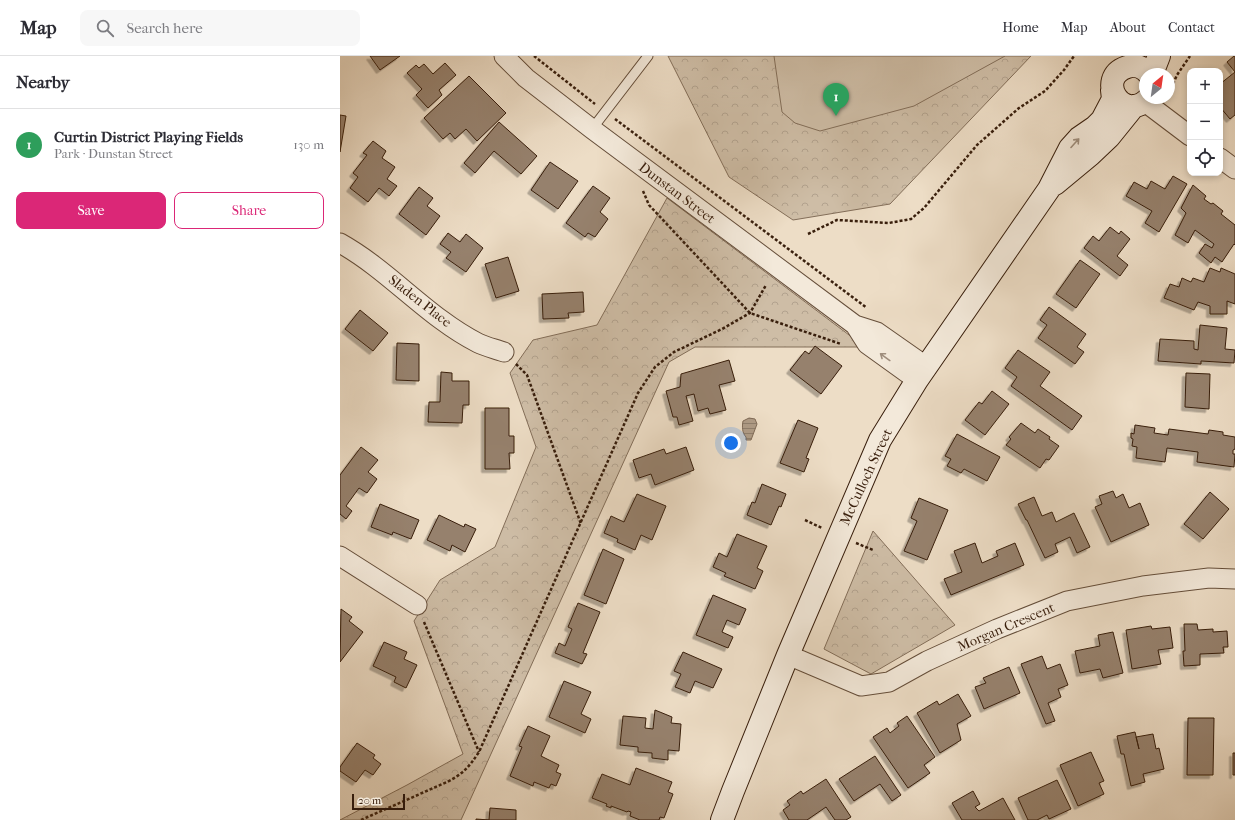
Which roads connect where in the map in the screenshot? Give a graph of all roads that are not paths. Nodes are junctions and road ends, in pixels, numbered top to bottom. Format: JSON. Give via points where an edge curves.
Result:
{"nodes":[{"id":1,"x":504,"y":56,"type":"edge"},
{"id":2,"x":648,"y":56,"type":"edge"},
{"id":3,"x":1159,"y":56,"type":"edge"},
{"id":4,"x":1140,"y":65,"type":"edge"},
{"id":5,"x":1154,"y":68,"type":"edge"},
{"id":6,"x":1112,"y":90,"type":"junction"},
{"id":7,"x":1139,"y":103,"type":"edge"},
{"id":8,"x":1140,"y":104,"type":"edge"},
{"id":9,"x":1145,"y":104,"type":"edge"},
{"id":10,"x":592,"y":129,"type":"junction"},
{"id":11,"x":1187,"y":134,"type":"edge"},
{"id":12,"x":1223,"y":160,"type":"edge"},
{"id":13,"x":1235,"y":169,"type":"edge"},
{"id":14,"x":1049,"y":189,"type":"junction"},
{"id":15,"x":340,"y":243,"type":"edge"},
{"id":16,"x":504,"y":352,"type":"road end"},
{"id":17,"x":922,"y":373,"type":"junction"},
{"id":18,"x":340,"y":556,"type":"edge"},
{"id":19,"x":1235,"y":579,"type":"edge"},
{"id":20,"x":417,"y":605,"type":"road end"},
{"id":21,"x":788,"y":655,"type":"junction"},
{"id":22,"x":733,"y":791,"type":"junction"},
{"id":23,"x":717,"y":820,"type":"edge"},
{"id":24,"x":722,"y":820,"type":"edge"}],
"edges":[{"from":1,"to":10,"type":"street","name":"Dunstan Street","via":[[526,78]]},
{"from":2,"to":10,"type":"lane"},
{"from":3,"to":5,"type":"main road"},
{"from":4,"to":6,"type":"main road","name":"McCulloch Street","via":[[1121,68],[1116,73]]},
{"from":6,"to":7,"type":"main road","via":[[1115,97],[1127,106]]},
{"from":14,"to":6,"type":"main road","name":"McCulloch Street","one_way":true,"via":[[1070,148],[1102,120],[1113,100]]},
{"from":8,"to":14,"type":"main road","name":"McCulloch Street","via":[[1090,156]]},
{"from":9,"to":11,"type":"street"},
{"from":10,"to":17,"type":"street","name":"Dunstan Street","via":[[855,325],[877,332]]},
{"from":12,"to":13,"type":"street"},
{"from":14,"to":17,"type":"main road","name":"McCulloch Street"},
{"from":15,"to":16,"type":"street","name":"Sladen Place","via":[[358,253],[447,324],[479,344]]},
{"from":17,"to":21,"type":"main road","name":"McCulloch Street","via":[[880,440]]},
{"from":18,"to":20,"type":"street"},
{"from":19,"to":21,"type":"street","name":"Morgan Crescent","via":[[1209,578],[1143,586],[1067,601],[976,638],[889,682],[861,686]]},
{"from":21,"to":22,"type":"main road","name":"McCulloch Street"},
{"from":22,"to":23,"type":"main road","name":"McCulloch Street"},
{"from":22,"to":24,"type":"main road","name":"McCulloch Street"}]}
